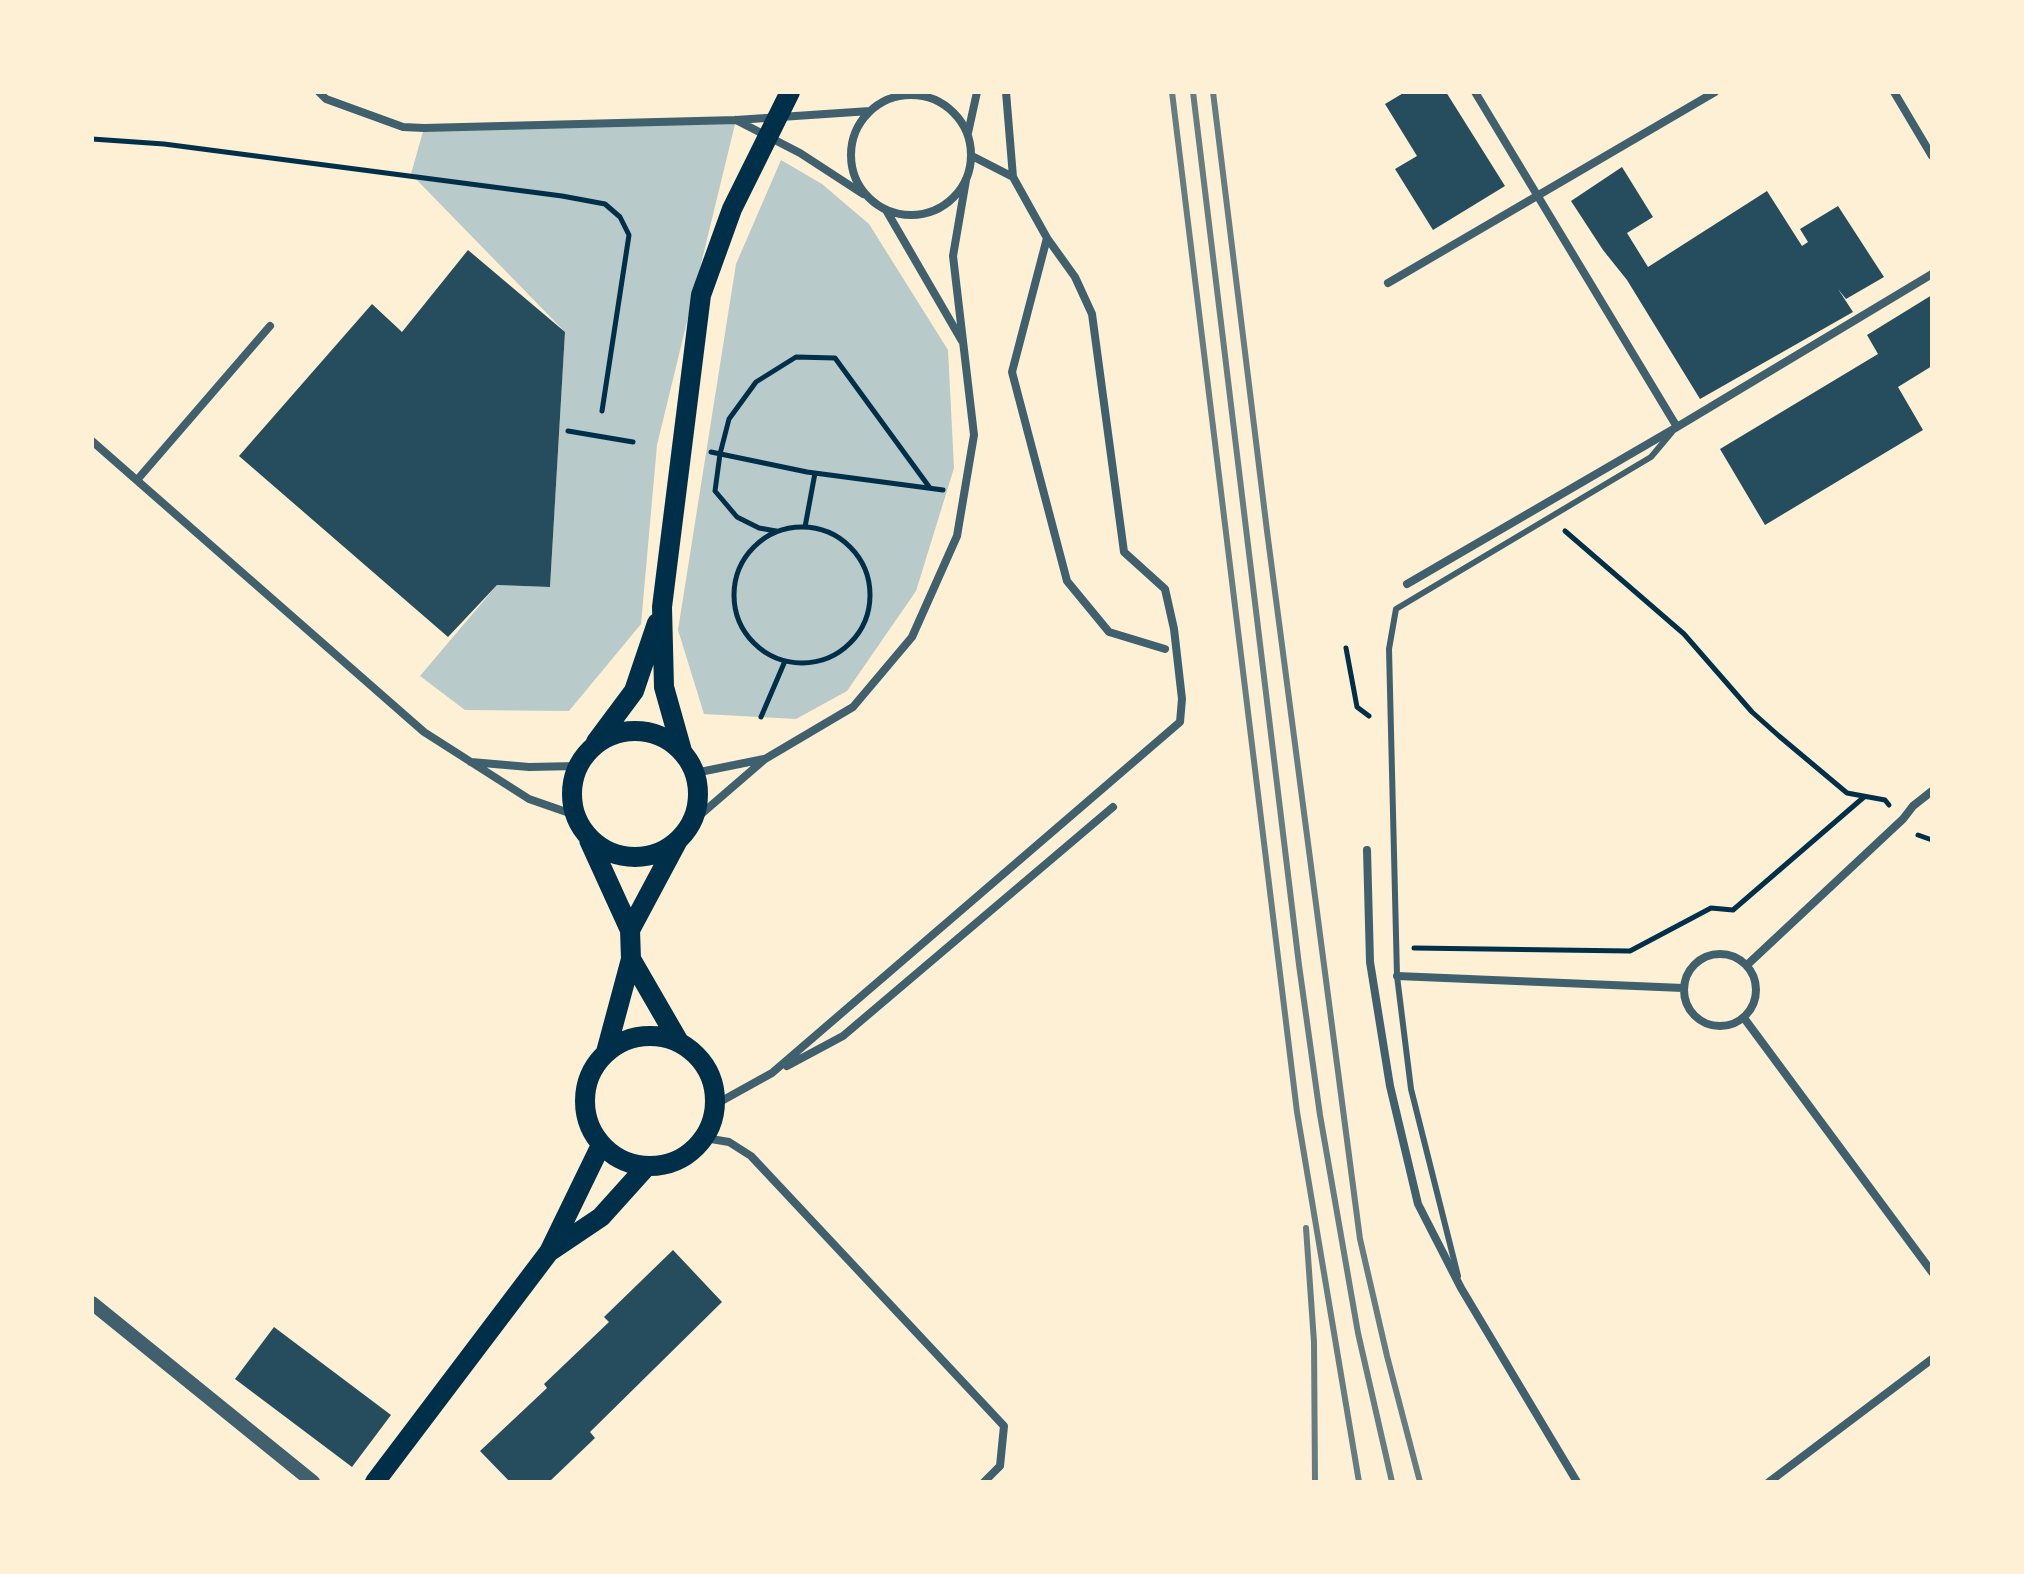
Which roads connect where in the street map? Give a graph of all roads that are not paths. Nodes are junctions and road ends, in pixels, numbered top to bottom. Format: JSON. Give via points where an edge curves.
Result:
{"nodes":[{"id":1,"x":319,"y":92,"type":"edge"},
{"id":2,"x":790,"y":92,"type":"edge"},
{"id":3,"x":899,"y":92,"type":"edge"},
{"id":4,"x":977,"y":92,"type":"edge"},
{"id":5,"x":1006,"y":92,"type":"edge"},
{"id":6,"x":1475,"y":92,"type":"edge"},
{"id":7,"x":1715,"y":92,"type":"edge"},
{"id":8,"x":1894,"y":92,"type":"edge"},
{"id":9,"x":890,"y":98,"type":"junction"},
{"id":10,"x":870,"y":111,"type":"junction"},
{"id":11,"x":736,"y":120,"type":"junction"},
{"id":12,"x":968,"y":133,"type":"junction"},
{"id":13,"x":972,"y":156,"type":"junction"},
{"id":14,"x":1932,"y":156,"type":"edge"},
{"id":15,"x":1013,"y":177,"type":"junction"},
{"id":16,"x":966,"y":180,"type":"junction"},
{"id":17,"x":1538,"y":195,"type":"junction"},
{"id":18,"x":867,"y":196,"type":"junction"},
{"id":19,"x":886,"y":210,"type":"junction"},
{"id":20,"x":1047,"y":238,"type":"junction"},
{"id":21,"x":1932,"y":274,"type":"edge"},
{"id":22,"x":1388,"y":283,"type":"dead end"},
{"id":23,"x":270,"y":326,"type":"dead end"},
{"id":24,"x":964,"y":345,"type":"junction"},
{"id":25,"x":1677,"y":427,"type":"junction"},
{"id":26,"x":92,"y":441,"type":"edge"},
{"id":27,"x":137,"y":480,"type":"junction"},
{"id":28,"x":1407,"y":584,"type":"dead end"},
{"id":29,"x":662,"y":607,"type":"junction"},
{"id":30,"x":1165,"y":649,"type":"dead end"},
{"id":31,"x":593,"y":747,"type":"junction"},
{"id":32,"x":682,"y":751,"type":"junction"},
{"id":33,"x":765,"y":759,"type":"junction"},
{"id":34,"x":469,"y":762,"type":"junction"},
{"id":35,"x":578,"y":766,"type":"junction"},
{"id":36,"x":695,"y":773,"type":"junction"},
{"id":37,"x":1932,"y":791,"type":"edge"},
{"id":38,"x":1113,"y":807,"type":"dead end"},
{"id":39,"x":575,"y":815,"type":"junction"},
{"id":40,"x":692,"y":822,"type":"junction"},
{"id":41,"x":588,"y":836,"type":"junction"},
{"id":42,"x":678,"y":841,"type":"junction"},
{"id":43,"x":1367,"y":850,"type":"dead end"},
{"id":44,"x":630,"y":930,"type":"junction"},
{"id":45,"x":631,"y":959,"type":"junction"},
{"id":46,"x":1747,"y":965,"type":"junction"},
{"id":47,"x":1397,"y":976,"type":"junction"},
{"id":48,"x":1683,"y":988,"type":"junction"},
{"id":49,"x":1744,"y":1018,"type":"junction"},
{"id":50,"x":679,"y":1042,"type":"junction"},
{"id":51,"x":606,"y":1052,"type":"junction"},
{"id":52,"x":772,"y":1073,"type":"junction"},
{"id":53,"x":716,"y":1104,"type":"junction"},
{"id":54,"x":705,"y":1138,"type":"junction"},
{"id":55,"x":601,"y":1145,"type":"junction"},
{"id":56,"x":646,"y":1167,"type":"junction"},
{"id":57,"x":549,"y":1252,"type":"junction"},
{"id":58,"x":1932,"y":1272,"type":"edge"},
{"id":59,"x":1461,"y":1288,"type":"junction"},
{"id":60,"x":92,"y":1303,"type":"edge"},
{"id":61,"x":1932,"y":1359,"type":"edge"},
{"id":62,"x":313,"y":1482,"type":"edge"},
{"id":63,"x":375,"y":1482,"type":"edge"},
{"id":64,"x":984,"y":1482,"type":"edge"},
{"id":65,"x":1577,"y":1482,"type":"edge"},
{"id":66,"x":1769,"y":1482,"type":"edge"}],
"edges":[{"from":1,"to":11,"type":"street","via":[[403,127]]},
{"from":2,"to":29,"type":"main road","via":[[732,209],[701,295]]},
{"from":3,"to":9,"type":"street"},
{"from":4,"to":12,"type":"street"},
{"from":5,"to":15,"type":"street"},
{"from":6,"to":17,"type":"street"},
{"from":7,"to":17,"type":"street"},
{"from":8,"to":14,"type":"street"},
{"from":9,"to":10,"type":"street"},
{"from":9,"to":12,"type":"street","via":[[913,94],[936,100],[955,113]]},
{"from":10,"to":11,"type":"street"},
{"from":10,"to":18,"type":"street","via":[[856,130],[851,153],[855,177]]},
{"from":11,"to":18,"type":"street"},
{"from":12,"to":13,"type":"street"},
{"from":13,"to":15,"type":"street"},
{"from":13,"to":16,"type":"street"},
{"from":15,"to":20,"type":"street"},
{"from":16,"to":19,"type":"street","via":[[953,199],[933,211],[909,215]]},
{"from":16,"to":24,"type":"street","via":[[953,256]]},
{"from":17,"to":22,"type":"street"},
{"from":17,"to":25,"type":"street"},
{"from":18,"to":19,"type":"street"},
{"from":19,"to":24,"type":"street"},
{"from":20,"to":30,"type":"street","via":[[1012,372],[1067,581],[1109,632]]},
{"from":20,"to":52,"type":"street","via":[[1075,277],[1092,314],[1124,552],[1165,589],[1182,699],[1180,722]]},
{"from":21,"to":25,"type":"street"},
{"from":23,"to":27,"type":"street"},
{"from":24,"to":33,"type":"street","via":[[974,435],[957,536],[912,637],[853,707]]},
{"from":25,"to":28,"type":"street"},
{"from":25,"to":47,"type":"lane","via":[[1651,457],[1396,609],[1389,649]]},
{"from":26,"to":27,"type":"street"},
{"from":27,"to":34,"type":"street","via":[[424,732]]},
{"from":29,"to":31,"type":"main road","via":[[634,691]]},
{"from":29,"to":32,"type":"main road","via":[[664,687]]},
{"from":31,"to":32,"type":"main road","via":[[614,734],[639,730],[663,737]]},
{"from":31,"to":35,"type":"main road"},
{"from":32,"to":36,"type":"main road"},
{"from":33,"to":36,"type":"street"},
{"from":33,"to":40,"type":"street"},
{"from":34,"to":35,"type":"street"},
{"from":34,"to":39,"type":"street","via":[[529,799]]},
{"from":35,"to":39,"type":"main road","via":[[572,790]]},
{"from":36,"to":40,"type":"main road","via":[[698,797]]},
{"from":37,"to":46,"type":"street"},
{"from":38,"to":52,"type":"street","via":[[843,1036]]},
{"from":39,"to":41,"type":"main road"},
{"from":40,"to":42,"type":"main road"},
{"from":41,"to":42,"type":"main road","via":[[608,851],[632,857],[656,854]]},
{"from":41,"to":44,"type":"main road"},
{"from":42,"to":44,"type":"main road"},
{"from":43,"to":59,"type":"street","via":[[1370,962],[1390,1086],[1418,1204]]},
{"from":44,"to":45,"type":"main road"},
{"from":45,"to":50,"type":"main road"},
{"from":45,"to":51,"type":"main road"},
{"from":46,"to":48,"type":"street","via":[[1722,953],[1707,955],[1695,963]]},
{"from":46,"to":49,"type":"street","via":[[1757,992]]},
{"from":47,"to":48,"type":"street"},
{"from":47,"to":59,"type":"lane","via":[[1411,1089]]},
{"from":48,"to":49,"type":"street","via":[[1685,1003],[1703,1023],[1718,1027]]},
{"from":49,"to":58,"type":"street"},
{"from":50,"to":51,"type":"main road","via":[[641,1036]]},
{"from":50,"to":53,"type":"main road","via":[[707,1067]]},
{"from":51,"to":55,"type":"main road","via":[[593,1068],[584,1108]]},
{"from":52,"to":53,"type":"street"},
{"from":53,"to":54,"type":"main road"},
{"from":54,"to":56,"type":"main road","via":[[669,1164]]},
{"from":54,"to":64,"type":"street","via":[[729,1142],[751,1156],[1004,1426],[1000,1466]]},
{"from":55,"to":56,"type":"main road","via":[[630,1164]]},
{"from":55,"to":57,"type":"main road"},
{"from":56,"to":57,"type":"main road","via":[[601,1217]]},
{"from":57,"to":63,"type":"main road"},
{"from":59,"to":65,"type":"street"},
{"from":60,"to":62,"type":"street"},
{"from":61,"to":66,"type":"street"}]}
